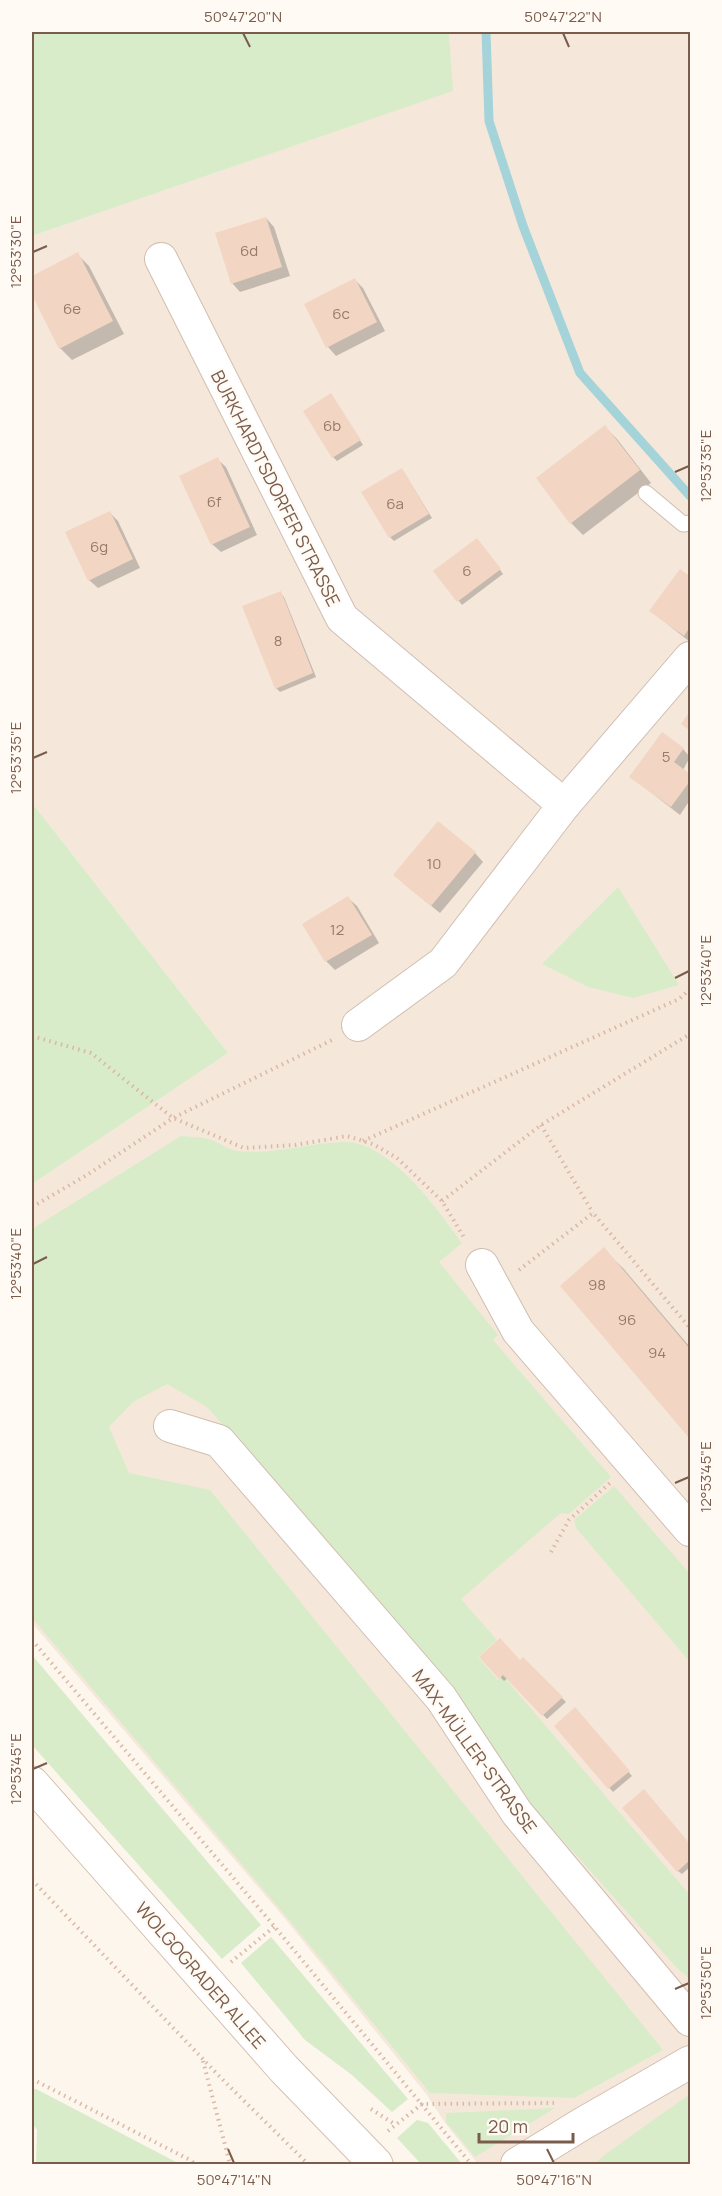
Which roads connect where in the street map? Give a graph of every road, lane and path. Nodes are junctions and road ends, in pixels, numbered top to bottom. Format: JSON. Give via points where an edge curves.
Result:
{"nodes":[{"id":1,"x":162,"y":259,"type":"dead end"},
{"id":2,"x":646,"y":493,"type":"dead end"},
{"id":3,"x":687,"y":524,"type":"edge"},
{"id":4,"x":690,"y":658,"type":"edge"},
{"id":5,"x":564,"y":805,"type":"junction"},
{"id":6,"x":690,"y":989,"type":"edge"},
{"id":7,"x":358,"y":1024,"type":"joint"},
{"id":8,"x":690,"y":1034,"type":"edge"},
{"id":9,"x":32,"y":1036,"type":"edge"},
{"id":10,"x":173,"y":1118,"type":"junction"},
{"id":11,"x":541,"y":1125,"type":"junction"},
{"id":12,"x":363,"y":1141,"type":"junction"},
{"id":13,"x":442,"y":1201,"type":"junction"},
{"id":14,"x":32,"y":1208,"type":"edge"},
{"id":15,"x":593,"y":1213,"type":"junction"},
{"id":16,"x":488,"y":1277,"type":"junction"},
{"id":17,"x":690,"y":1328,"type":"edge"},
{"id":18,"x":170,"y":1426,"type":"dead end"},
{"id":19,"x":613,"y":1480,"type":"dead end"},
{"id":20,"x":690,"y":1530,"type":"edge"},
{"id":21,"x":551,"y":1552,"type":"dead end"},
{"id":22,"x":32,"y":1640,"type":"edge"},
{"id":23,"x":32,"y":1782,"type":"edge"},
{"id":24,"x":32,"y":1880,"type":"edge"},
{"id":25,"x":274,"y":1926,"type":"junction"},
{"id":26,"x":231,"y":1962,"type":"dead end"},
{"id":27,"x":690,"y":2019,"type":"edge"},
{"id":28,"x":203,"y":2059,"type":"junction"},
{"id":29,"x":690,"y":2062,"type":"edge"},
{"id":30,"x":32,"y":2079,"type":"edge"},
{"id":31,"x":422,"y":2104,"type":"junction"},
{"id":32,"x":582,"y":2124,"type":"junction"},
{"id":33,"x":370,"y":2158,"type":"edge"},
{"id":34,"x":193,"y":2163,"type":"edge"},
{"id":35,"x":230,"y":2164,"type":"edge"},
{"id":36,"x":308,"y":2164,"type":"edge"},
{"id":37,"x":471,"y":2164,"type":"edge"},
{"id":38,"x":518,"y":2164,"type":"edge"}],
"edges":[{"from":1,"to":5,"type":"street","name":"BURKHARDTSDORFER STRASSE","via":[[342,618]]},
{"from":2,"to":3,"type":"lane"},
{"from":4,"to":5,"type":"street"},
{"from":5,"to":7,"type":"street","via":[[444,963]]},
{"from":6,"to":12,"type":"path","via":[[679,999]]},
{"from":7,"to":10,"type":"path"},
{"from":8,"to":11,"type":"path"},
{"from":9,"to":10,"type":"path","via":[[92,1053]]},
{"from":10,"to":12,"type":"path","via":[[244,1148],[347,1136]]},
{"from":10,"to":14,"type":"path"},
{"from":11,"to":13,"type":"path"},
{"from":11,"to":15,"type":"path"},
{"from":12,"to":13,"type":"path","via":[[397,1158]]},
{"from":13,"to":16,"type":"path"},
{"from":15,"to":16,"type":"path"},
{"from":15,"to":17,"type":"path"},
{"from":16,"to":20,"type":"street","via":[[518,1331]]},
{"from":18,"to":27,"type":"street","name":"MAX-MÜLLER-STRASSE","via":[[219,1442],[441,1698],[517,1813]]},
{"from":19,"to":21,"type":"path","via":[[569,1520]]},
{"from":22,"to":25,"type":"path"},
{"from":23,"to":33,"type":"main road","name":"WOLGOGRADER ALLEE","via":[[284,2069]]},
{"from":24,"to":28,"type":"path"},
{"from":25,"to":26,"type":"path"},
{"from":25,"to":31,"type":"path"},
{"from":28,"to":35,"type":"path"},
{"from":28,"to":36,"type":"path"},
{"from":29,"to":32,"type":"street"},
{"from":30,"to":34,"type":"path"},
{"from":31,"to":32,"type":"path","via":[[569,2103]]},
{"from":31,"to":33,"type":"path"},
{"from":31,"to":37,"type":"path"},
{"from":32,"to":38,"type":"street"}]}
